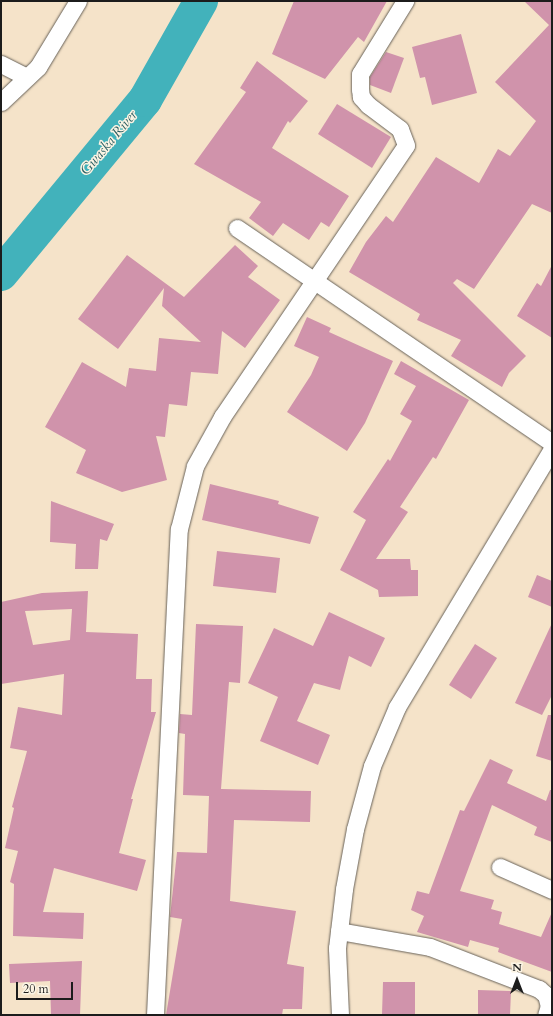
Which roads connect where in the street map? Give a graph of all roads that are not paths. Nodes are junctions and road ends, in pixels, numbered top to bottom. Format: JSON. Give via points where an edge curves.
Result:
{"nodes":[{"id":1,"x":78,"y":1,"type":"edge"},
{"id":2,"x":405,"y":1,"type":"edge"},
{"id":3,"x":1,"y":64,"type":"edge"},
{"id":4,"x":27,"y":77,"type":"junction"},
{"id":5,"x":1,"y":102,"type":"edge"},
{"id":6,"x":237,"y":228,"type":"dead end"},
{"id":7,"x":314,"y":282,"type":"junction"},
{"id":8,"x":552,"y":443,"type":"edge"},
{"id":9,"x":552,"y":449,"type":"edge"},
{"id":10,"x":500,"y":867,"type":"dead end"},
{"id":11,"x":552,"y":890,"type":"edge"},
{"id":12,"x":339,"y":931,"type":"junction"},
{"id":13,"x":155,"y":1015,"type":"edge"},
{"id":14,"x":340,"y":1015,"type":"edge"},
{"id":15,"x":546,"y":1015,"type":"edge"}],
"edges":[{"from":1,"to":4,"type":"street","via":[[38,67]]},
{"from":2,"to":7,"type":"street","via":[[360,74],[360,89],[361,97],[368,105],[400,129],[406,145]]},
{"from":3,"to":4,"type":"street"},
{"from":4,"to":5,"type":"street"},
{"from":6,"to":7,"type":"street"},
{"from":7,"to":8,"type":"street"},
{"from":7,"to":13,"type":"street","via":[[222,417],[196,466],[179,529]]},
{"from":9,"to":12,"type":"street","via":[[397,707],[372,766],[355,828]]},
{"from":10,"to":11,"type":"street"},
{"from":12,"to":14,"type":"street","via":[[337,948]]},
{"from":12,"to":15,"type":"street","via":[[430,947],[539,989],[546,995],[549,1006]]}]}
